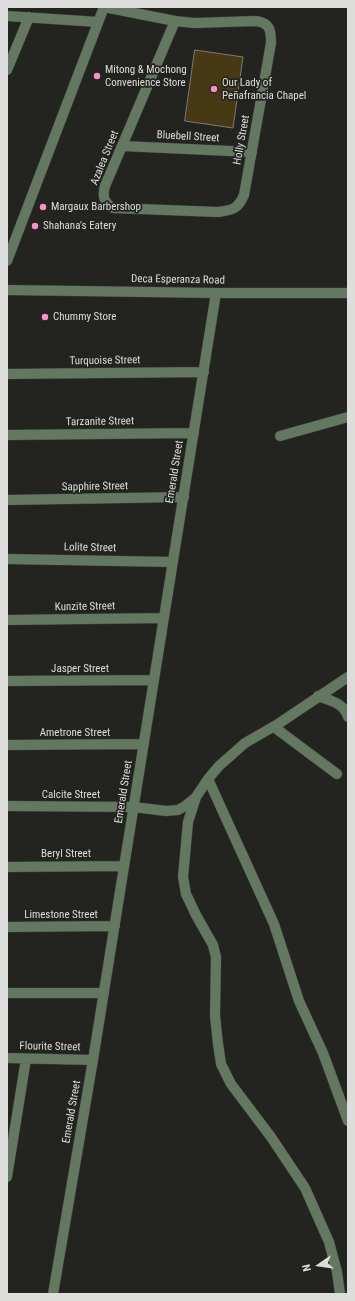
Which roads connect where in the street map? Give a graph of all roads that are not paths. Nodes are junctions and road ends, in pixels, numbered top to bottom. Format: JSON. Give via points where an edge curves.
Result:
{"nodes":[{"id":1,"x":104,"y":7,"type":"edge"},
{"id":2,"x":7,"y":16,"type":"edge"},
{"id":3,"x":29,"y":18,"type":"junction"},
{"id":4,"x":175,"y":21,"type":"junction"},
{"id":5,"x":98,"y":22,"type":"junction"},
{"id":6,"x":7,"y":70,"type":"edge"},
{"id":7,"x":122,"y":146,"type":"junction"},
{"id":8,"x":252,"y":152,"type":"junction"},
{"id":9,"x":236,"y":208,"type":"joint"},
{"id":10,"x":7,"y":262,"type":"edge"},
{"id":11,"x":7,"y":290,"type":"edge"},
{"id":12,"x":216,"y":293,"type":"junction"},
{"id":13,"x":348,"y":293,"type":"edge"},
{"id":14,"x":204,"y":372,"type":"junction"},
{"id":15,"x":7,"y":374,"type":"edge"},
{"id":16,"x":348,"y":417,"type":"edge"},
{"id":17,"x":194,"y":433,"type":"junction"},
{"id":18,"x":7,"y":435,"type":"edge"},
{"id":19,"x":280,"y":436,"type":"dead end"},
{"id":20,"x":184,"y":497,"type":"junction"},
{"id":21,"x":7,"y":500,"type":"edge"},
{"id":22,"x":7,"y":559,"type":"edge"},
{"id":23,"x":173,"y":562,"type":"junction"},
{"id":24,"x":164,"y":618,"type":"junction"},
{"id":25,"x":7,"y":620,"type":"edge"},
{"id":26,"x":348,"y":677,"type":"edge"},
{"id":27,"x":154,"y":680,"type":"junction"},
{"id":28,"x":7,"y":681,"type":"edge"},
{"id":29,"x":318,"y":696,"type":"junction"},
{"id":30,"x":348,"y":717,"type":"edge"},
{"id":31,"x":274,"y":726,"type":"junction"},
{"id":32,"x":144,"y":744,"type":"junction"},
{"id":33,"x":7,"y":745,"type":"edge"},
{"id":34,"x":337,"y":774,"type":"dead end"},
{"id":35,"x":208,"y":779,"type":"junction"},
{"id":36,"x":196,"y":797,"type":"junction"},
{"id":37,"x":7,"y":806,"type":"edge"},
{"id":38,"x":134,"y":807,"type":"junction"},
{"id":39,"x":124,"y":866,"type":"junction"},
{"id":40,"x":7,"y":867,"type":"edge"},
{"id":41,"x":115,"y":926,"type":"junction"},
{"id":42,"x":7,"y":927,"type":"edge"},
{"id":43,"x":104,"y":992,"type":"junction"},
{"id":44,"x":7,"y":993,"type":"edge"},
{"id":45,"x":7,"y":1058,"type":"edge"},
{"id":46,"x":26,"y":1059,"type":"junction"},
{"id":47,"x":93,"y":1060,"type":"junction"},
{"id":48,"x":348,"y":1121,"type":"edge"},
{"id":49,"x":7,"y":1177,"type":"edge"},
{"id":50,"x":53,"y":1294,"type":"edge"},
{"id":51,"x":340,"y":1294,"type":"edge"}],
"edges":[{"from":1,"to":4,"type":"street","name":"Holly Street"},
{"from":1,"to":5,"type":"street"},
{"from":2,"to":3,"type":"street"},
{"from":3,"to":5,"type":"street"},
{"from":3,"to":6,"type":"street"},
{"from":4,"to":7,"type":"street","name":"Azalea Street"},
{"from":4,"to":8,"type":"street","name":"Holly Street","via":[[256,21],[268,26],[271,43]]},
{"from":5,"to":10,"type":"street"},
{"from":7,"to":8,"type":"street","name":"Bluebell Street"},
{"from":7,"to":9,"type":"street","name":"Azalea Street","via":[[104,192],[108,206],[218,212]]},
{"from":8,"to":9,"type":"street","name":"Holly Street","via":[[244,195],[241,204]]},
{"from":11,"to":12,"type":"street","name":"Deca Esperanza Road"},
{"from":12,"to":13,"type":"street","name":"Deca Esperanza Road"},
{"from":12,"to":14,"type":"street","name":"Emerald Street"},
{"from":14,"to":15,"type":"street","name":"Turquoise Street"},
{"from":14,"to":17,"type":"street","name":"Emerald Street"},
{"from":16,"to":19,"type":"street"},
{"from":17,"to":18,"type":"street","name":"Tarzanite Street"},
{"from":17,"to":20,"type":"street","name":"Emerald Street"},
{"from":20,"to":21,"type":"street","name":"Sapphire Street"},
{"from":20,"to":23,"type":"street","name":"Emerald Street"},
{"from":22,"to":23,"type":"street","name":"Lolite Street"},
{"from":23,"to":24,"type":"street","name":"Emerald Street"},
{"from":24,"to":25,"type":"street","name":"Kunzite Street"},
{"from":24,"to":27,"type":"street","name":"Emerald Street"},
{"from":26,"to":29,"type":"street"},
{"from":27,"to":28,"type":"street","name":"Jasper Street"},
{"from":27,"to":32,"type":"street","name":"Emerald Street"},
{"from":29,"to":30,"type":"street","via":[[341,706],[346,710]]},
{"from":29,"to":31,"type":"street"},
{"from":31,"to":34,"type":"street"},
{"from":31,"to":35,"type":"street","via":[[245,743]]},
{"from":32,"to":33,"type":"street","name":"Ametrone Street"},
{"from":32,"to":38,"type":"street","name":"Emerald Street"},
{"from":35,"to":36,"type":"street"},
{"from":35,"to":48,"type":"street","via":[[274,924],[299,1002],[330,1070]]},
{"from":36,"to":38,"type":"street","name":"Calcite Street","via":[[178,810]]},
{"from":36,"to":51,"type":"street","via":[[188,822],[184,876],[186,894],[213,945],[216,957],[216,1016],[221,1064],[231,1084],[305,1188],[329,1242]]},
{"from":37,"to":38,"type":"street","name":"Calcite Street"},
{"from":38,"to":39,"type":"street","name":"Emerald Street"},
{"from":39,"to":40,"type":"street","name":"Beryl Street"},
{"from":39,"to":41,"type":"street","name":"Emerald Street"},
{"from":41,"to":42,"type":"street","name":"Limestone Street"},
{"from":41,"to":43,"type":"street","name":"Emerald Street"},
{"from":43,"to":44,"type":"street"},
{"from":43,"to":47,"type":"street","name":"Emerald Street"},
{"from":45,"to":46,"type":"street","name":"Flourite Street"},
{"from":46,"to":47,"type":"street","name":"Flourite Street"},
{"from":46,"to":49,"type":"street"},
{"from":47,"to":50,"type":"street","name":"Emerald Street"}]}
